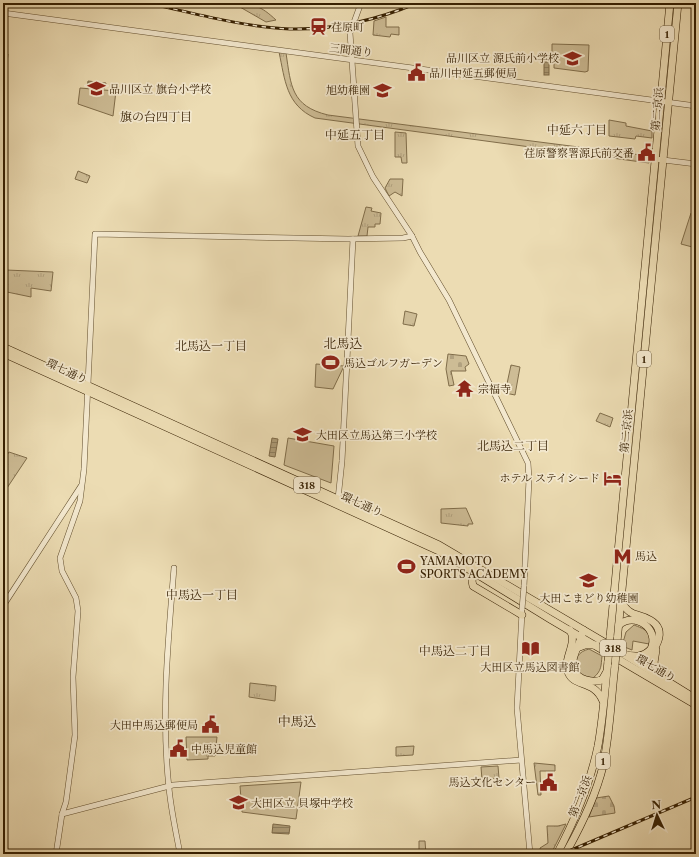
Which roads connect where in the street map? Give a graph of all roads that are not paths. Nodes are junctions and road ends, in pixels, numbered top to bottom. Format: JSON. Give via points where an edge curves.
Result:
{"nodes":[{"id":1,"x":361,"y":3,"type":"edge"},
{"id":2,"x":670,"y":3,"type":"edge"},
{"id":3,"x":678,"y":3,"type":"edge"},
{"id":4,"x":3,"y":13,"type":"edge"},
{"id":5,"x":351,"y":60,"type":"junction"},
{"id":6,"x":660,"y":102,"type":"junction"},
{"id":7,"x":669,"y":103,"type":"junction"},
{"id":8,"x":696,"y":106,"type":"edge"},
{"id":9,"x":655,"y":159,"type":"junction"},
{"id":10,"x":663,"y":160,"type":"junction"},
{"id":11,"x":696,"y":164,"type":"edge"},
{"id":12,"x":412,"y":236,"type":"junction"},
{"id":13,"x":353,"y":239,"type":"junction"},
{"id":14,"x":3,"y":347,"type":"edge"},
{"id":15,"x":3,"y":353,"type":"edge"},
{"id":16,"x":88,"y":389,"type":"junction"},
{"id":17,"x":82,"y":484,"type":"junction"},
{"id":18,"x":338,"y":500,"type":"junction"},
{"id":19,"x":174,"y":568,"type":"dead end"},
{"id":20,"x":474,"y":571,"type":"junction"},
{"id":21,"x":523,"y":589,"type":"junction"},
{"id":22,"x":621,"y":602,"type":"junction"},
{"id":23,"x":3,"y":606,"type":"edge"},
{"id":24,"x":524,"y":610,"type":"junction"},
{"id":25,"x":619,"y":625,"type":"junction"},
{"id":26,"x":570,"y":630,"type":"junction"},
{"id":27,"x":581,"y":634,"type":"junction"},
{"id":28,"x":596,"y":645,"type":"junction"},
{"id":29,"x":656,"y":648,"type":"junction"},
{"id":30,"x":574,"y":649,"type":"junction"},
{"id":31,"x":623,"y":654,"type":"junction"},
{"id":32,"x":642,"y":665,"type":"junction"},
{"id":33,"x":606,"y":672,"type":"junction"},
{"id":34,"x":662,"y":678,"type":"junction"},
{"id":35,"x":696,"y":699,"type":"edge"},
{"id":36,"x":604,"y":703,"type":"junction"},
{"id":37,"x":696,"y":705,"type":"edge"},
{"id":38,"x":521,"y":760,"type":"junction"},
{"id":39,"x":169,"y":786,"type":"junction"},
{"id":40,"x":62,"y":814,"type":"junction"},
{"id":41,"x":566,"y":852,"type":"edge"},
{"id":42,"x":56,"y":854,"type":"edge"},
{"id":43,"x":180,"y":854,"type":"edge"},
{"id":44,"x":530,"y":854,"type":"edge"},
{"id":45,"x":557,"y":854,"type":"edge"}],
"edges":[{"from":1,"to":5,"type":"street","via":[[350,33]]},
{"from":2,"to":6,"type":"main road","name":"第二京浜","number":"1"},
{"from":3,"to":7,"type":"main road","name":"第二京浜","number":"1"},
{"from":4,"to":5,"type":"street","name":"三間通り"},
{"from":5,"to":6,"type":"street","name":"三間通り"},
{"from":5,"to":12,"type":"street","via":[[358,146],[373,177]]},
{"from":6,"to":7,"type":"street","name":"三間通り"},
{"from":6,"to":9,"type":"main road","name":"第二京浜","number":"1"},
{"from":7,"to":8,"type":"street","name":"三間通り"},
{"from":7,"to":10,"type":"main road","name":"第二京浜","number":"1"},
{"from":9,"to":10,"type":"street"},
{"from":9,"to":33,"type":"main road","name":"第二京浜","number":"1","bridge":true},
{"from":10,"to":11,"type":"street"},
{"from":10,"to":22,"type":"main road","name":"第二京浜","number":"1"},
{"from":12,"to":13,"type":"street"},
{"from":12,"to":21,"type":"street","via":[[449,300],[528,463],[530,479]]},
{"from":13,"to":16,"type":"street","via":[[95,234]]},
{"from":13,"to":18,"type":"street","via":[[342,468]]},
{"from":14,"to":16,"type":"main road","name":"環七通り","number":"318"},
{"from":15,"to":16,"type":"main road","name":"環七通り","number":"318"},
{"from":16,"to":17,"type":"street"},
{"from":16,"to":18,"type":"main road","name":"環七通り","number":"318"},
{"from":16,"to":20,"type":"main road","name":"環七通り","number":"318","via":[[439,551]]},
{"from":17,"to":23,"type":"street"},
{"from":17,"to":40,"type":"street","via":[[80,501],[60,558],[62,571],[76,598],[78,611],[73,677],[75,735]]},
{"from":18,"to":21,"type":"main road","name":"環七通り","number":"318","via":[[439,545]]},
{"from":19,"to":39,"type":"street","via":[[166,656]]},
{"from":20,"to":24,"type":"main road","name":"環七通り","number":"318"},
{"from":20,"to":24,"type":"main road","via":[[473,586]]},
{"from":21,"to":24,"type":"street","bridge":true},
{"from":21,"to":27,"type":"main road","name":"環七通り","number":"318"},
{"from":22,"to":25,"type":"main road","name":"第二京浜","number":"1"},
{"from":22,"to":29,"type":"main road","via":[[632,614],[649,620],[656,626],[659,634]]},
{"from":24,"to":26,"type":"main road","name":"環七通り","number":"318","via":[[531,610]]},
{"from":24,"to":38,"type":"street","via":[[517,703]]},
{"from":25,"to":31,"type":"main road","via":[[627,621],[639,622],[648,626],[653,636],[653,646],[644,655],[637,657]]},
{"from":25,"to":41,"type":"main road","name":"第二京浜","number":"1","bridge":true,"via":[[603,766],[594,795]]},
{"from":26,"to":27,"type":"main road","name":"環七通り","number":"318"},
{"from":26,"to":30,"type":"main road"},
{"from":27,"to":28,"type":"main road","name":"環七通り","number":"318"},
{"from":27,"to":30,"type":"main road"},
{"from":27,"to":31,"type":"main road","name":"環七通り","number":"318"},
{"from":28,"to":30,"type":"main road"},
{"from":28,"to":37,"type":"main road","name":"環七通り","number":"318"},
{"from":29,"to":32,"type":"main road"},
{"from":29,"to":34,"type":"main road","via":[[654,663]]},
{"from":30,"to":33,"type":"main road","via":[[572,670],[577,676],[597,682],[602,680]]},
{"from":30,"to":36,"type":"main road","via":[[567,662],[569,674],[576,681],[594,688]]},
{"from":31,"to":32,"type":"main road","name":"環七通り","number":"318"},
{"from":32,"to":34,"type":"main road","name":"環七通り","number":"318"},
{"from":33,"to":36,"type":"main road","name":"第二京浜","number":"1"},
{"from":34,"to":35,"type":"main road","name":"環七通り","number":"318"},
{"from":36,"to":45,"type":"main road","name":"第二京浜","number":"1","via":[[598,747],[589,779],[574,820]]},
{"from":38,"to":39,"type":"street"},
{"from":38,"to":44,"type":"street"},
{"from":39,"to":40,"type":"street"},
{"from":39,"to":43,"type":"street"},
{"from":40,"to":42,"type":"street"}]}
